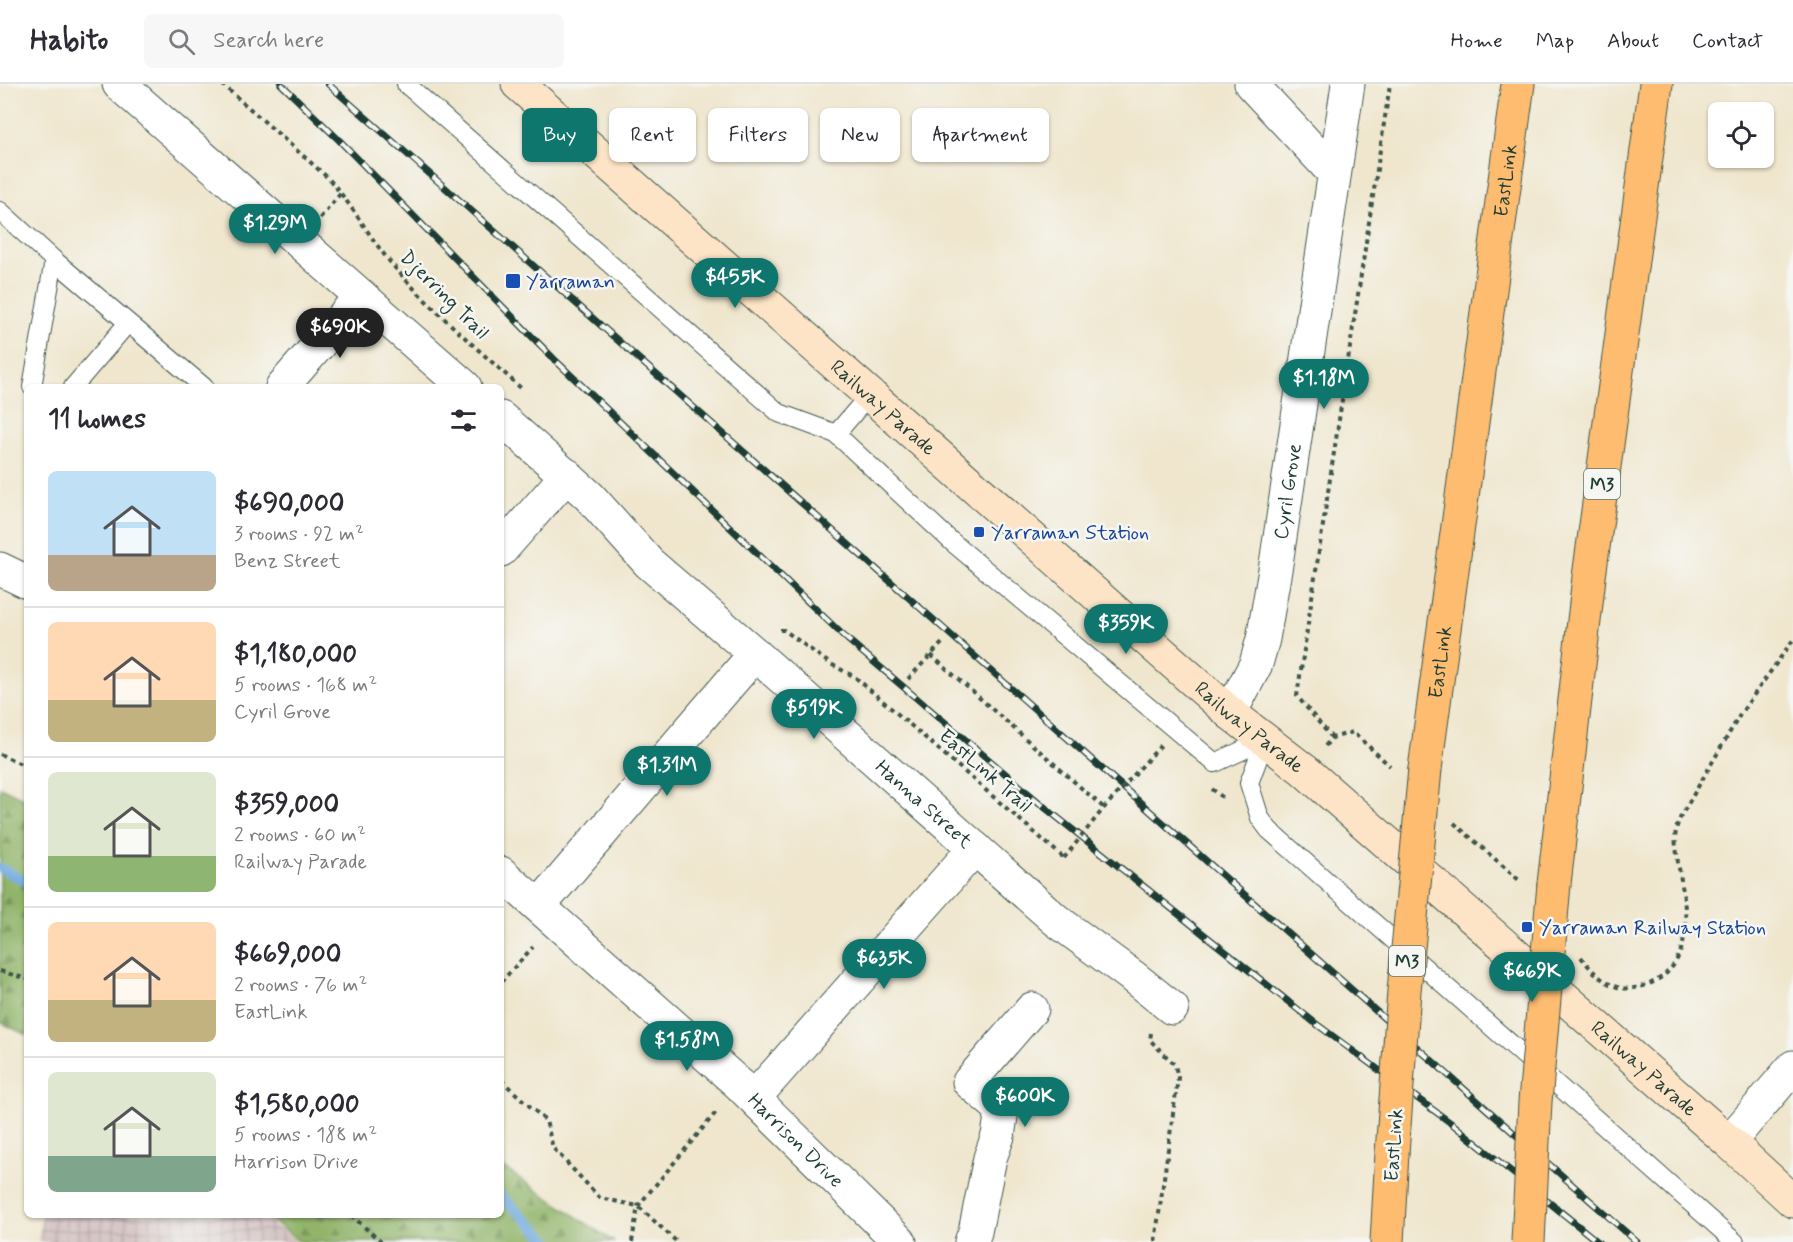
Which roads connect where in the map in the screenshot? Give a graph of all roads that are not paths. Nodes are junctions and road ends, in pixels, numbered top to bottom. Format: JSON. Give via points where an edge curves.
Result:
{"nodes":[{"id":1,"x":119,"y":84,"type":"edge"},
{"id":2,"x":406,"y":84,"type":"edge"},
{"id":3,"x":518,"y":84,"type":"edge"},
{"id":4,"x":1251,"y":84,"type":"edge"},
{"id":5,"x":1348,"y":84,"type":"edge"},
{"id":6,"x":1518,"y":84,"type":"edge"},
{"id":7,"x":1656,"y":84,"type":"edge"},
{"id":8,"x":1334,"y":173,"type":"junction"},
{"id":9,"x":0,"y":211,"type":"edge"},
{"id":10,"x":54,"y":260,"type":"junction"},
{"id":11,"x":361,"y":296,"type":"junction"},
{"id":12,"x":127,"y":324,"type":"junction"},
{"id":13,"x":33,"y":384,"type":"edge"},
{"id":14,"x":76,"y":384,"type":"edge"},
{"id":15,"x":200,"y":384,"type":"edge"},
{"id":16,"x":285,"y":384,"type":"edge"},
{"id":17,"x":462,"y":384,"type":"edge"},
{"id":18,"x":870,"y":394,"type":"junction"},
{"id":19,"x":504,"y":421,"type":"edge"},
{"id":20,"x":836,"y":434,"type":"junction"},
{"id":21,"x":567,"y":475,"type":"junction"},
{"id":22,"x":504,"y":547,"type":"edge"},
{"id":23,"x":0,"y":569,"type":"edge"},
{"id":24,"x":24,"y":581,"type":"edge"},
{"id":25,"x":765,"y":642,"type":"junction"},
{"id":26,"x":1230,"y":713,"type":"junction"},
{"id":27,"x":1264,"y":740,"type":"junction"},
{"id":28,"x":975,"y":848,"type":"junction"},
{"id":29,"x":504,"y":876,"type":"edge"},
{"id":30,"x":548,"y":914,"type":"junction"},
{"id":31,"x":1164,"y":1002,"type":"road end"},
{"id":32,"x":1032,"y":1009,"type":"dead end"},
{"id":33,"x":1793,"y":1067,"type":"edge"},
{"id":34,"x":747,"y":1091,"type":"junction"},
{"id":35,"x":1729,"y":1142,"type":"junction"},
{"id":36,"x":1793,"y":1201,"type":"edge"},
{"id":37,"x":900,"y":1242,"type":"edge"},
{"id":38,"x":971,"y":1242,"type":"edge"},
{"id":39,"x":1387,"y":1242,"type":"edge"},
{"id":40,"x":1528,"y":1242,"type":"edge"},
{"id":41,"x":1735,"y":1242,"type":"edge"}],
"edges":[{"from":1,"to":11,"type":"street"},
{"from":2,"to":20,"type":"lane","via":[[779,412]]},
{"from":3,"to":18,"type":"main road","name":"Railway Parade"},
{"from":4,"to":8,"type":"street"},
{"from":5,"to":8,"type":"street","name":"Cyril Grove"},
{"from":6,"to":39,"type":"highway","name":"EastLink","number":"M3","bridge":true,"via":[[1425,769],[1404,991]]},
{"from":7,"to":40,"type":"highway","number":"M3","bridge":true,"via":[[1589,577],[1554,884],[1535,1102]]},
{"from":8,"to":26,"type":"street","name":"Cyril Grove","via":[[1263,639],[1256,664]]},
{"from":9,"to":10,"type":"lane"},
{"from":10,"to":12,"type":"lane"},
{"from":10,"to":13,"type":"lane"},
{"from":11,"to":16,"type":"street"},
{"from":11,"to":17,"type":"street"},
{"from":12,"to":14,"type":"lane"},
{"from":12,"to":15,"type":"lane"},
{"from":18,"to":20,"type":"lane"},
{"from":18,"to":26,"type":"main road","name":"Railway Parade"},
{"from":19,"to":21,"type":"street","name":"Hanna Street"},
{"from":20,"to":27,"type":"lane","via":[[951,541],[1215,763]]},
{"from":21,"to":22,"type":"street"},
{"from":21,"to":25,"type":"street","name":"Hanna Street","via":[[649,563]]},
{"from":23,"to":24,"type":"street"},
{"from":25,"to":28,"type":"street","name":"Hanna Street"},
{"from":25,"to":30,"type":"street"},
{"from":26,"to":27,"type":"main road","name":"Railway Parade"},
{"from":27,"to":35,"type":"main road","name":"Railway Parade","via":[[1304,770]]},
{"from":27,"to":41,"type":"lane","via":[[1249,783],[1260,818],[1269,830]]},
{"from":28,"to":31,"type":"street","name":"Hanna Street","via":[[1056,920]]},
{"from":28,"to":34,"type":"street"},
{"from":29,"to":30,"type":"street","name":"Harrison Drive"},
{"from":30,"to":34,"type":"street","name":"Harrison Drive"},
{"from":32,"to":38,"type":"street","via":[[969,1082],[1002,1110]]},
{"from":33,"to":35,"type":"street"},
{"from":34,"to":37,"type":"street","name":"Harrison Drive"},
{"from":35,"to":36,"type":"main road","name":"Railway Parade"}]}
